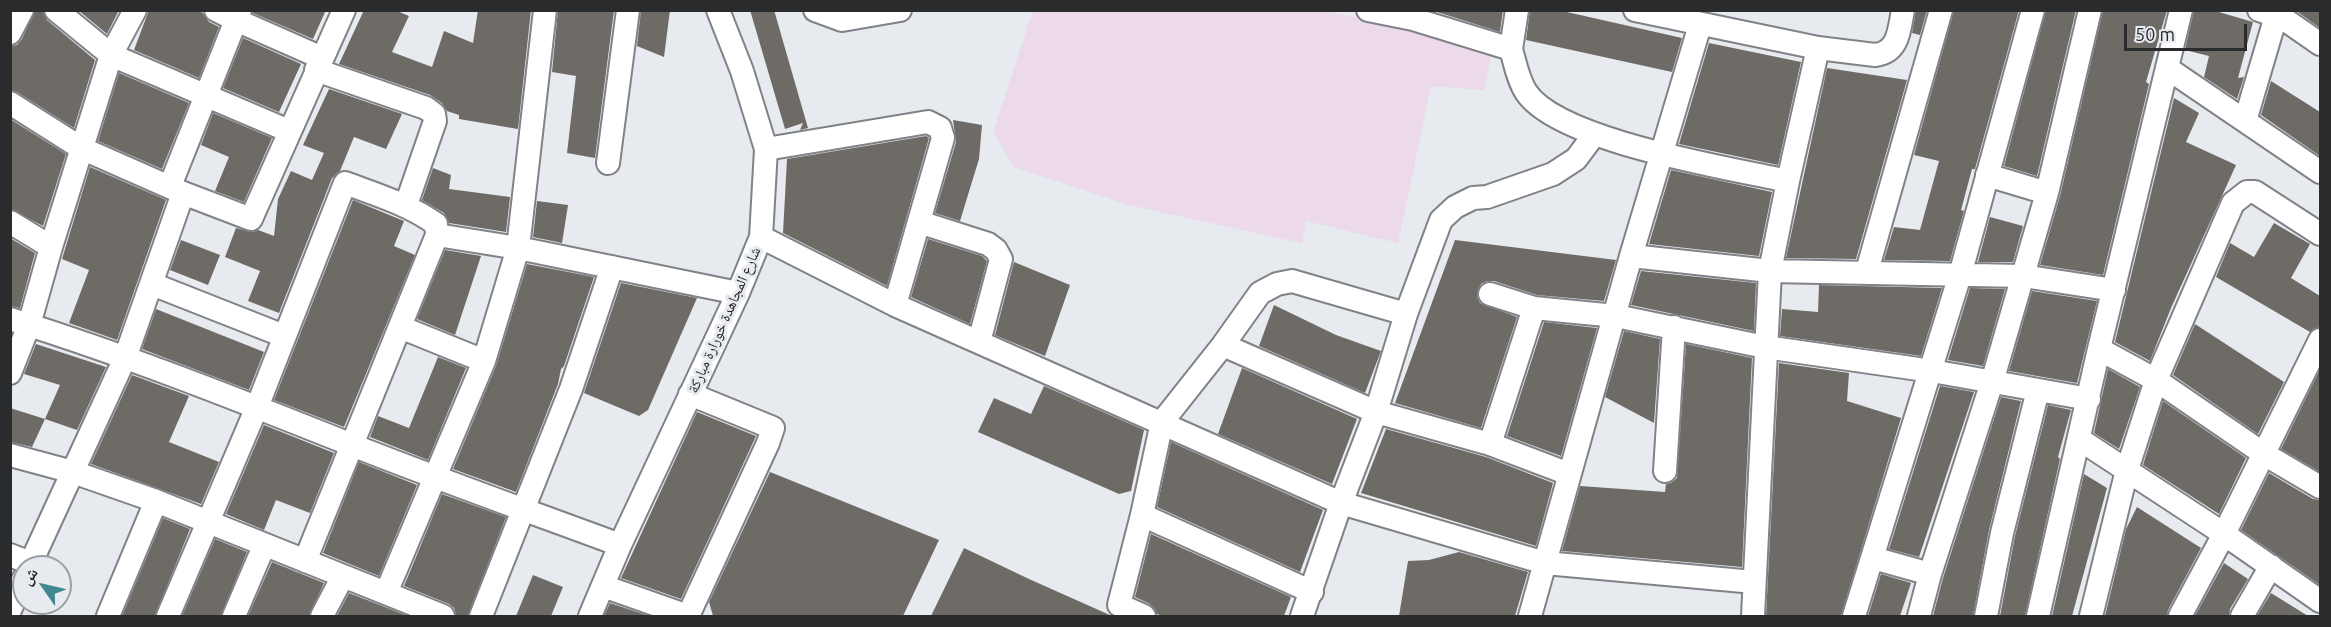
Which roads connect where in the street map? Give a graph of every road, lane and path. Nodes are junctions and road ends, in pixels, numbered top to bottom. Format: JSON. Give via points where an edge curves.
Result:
{"nodes":[{"id":1,"x":22,"y":10,"type":"edge"},
{"id":2,"x":56,"y":10,"type":"edge"},
{"id":3,"x":135,"y":10,"type":"edge"},
{"id":4,"x":216,"y":10,"type":"edge"},
{"id":5,"x":344,"y":10,"type":"edge"},
{"id":6,"x":544,"y":10,"type":"edge"},
{"id":7,"x":628,"y":10,"type":"edge"},
{"id":8,"x":815,"y":10,"type":"edge"},
{"id":9,"x":900,"y":10,"type":"edge"},
{"id":10,"x":1368,"y":10,"type":"edge"},
{"id":11,"x":1517,"y":10,"type":"edge"},
{"id":12,"x":1635,"y":10,"type":"edge"},
{"id":13,"x":1903,"y":10,"type":"edge"},
{"id":14,"x":1941,"y":10,"type":"edge"},
{"id":15,"x":2033,"y":10,"type":"edge"},
{"id":16,"x":2090,"y":10,"type":"edge"},
{"id":17,"x":2181,"y":10,"type":"edge"},
{"id":18,"x":2267,"y":13,"type":"edge"},
{"id":19,"x":238,"y":15,"type":"edge"},
{"id":20,"x":725,"y":15,"type":"edge"},
{"id":21,"x":1413,"y":15,"type":"edge"},
{"id":22,"x":1700,"y":25,"type":"junction"},
{"id":23,"x":10,"y":33,"type":"edge"},
{"id":24,"x":2320,"y":44,"type":"edge"},
{"id":25,"x":1818,"y":48,"type":"junction"},
{"id":26,"x":1511,"y":49,"type":"junction"},
{"id":27,"x":111,"y":55,"type":"junction"},
{"id":28,"x":319,"y":64,"type":"junction"},
{"id":29,"x":2167,"y":68,"type":"junction"},
{"id":30,"x":206,"y":96,"type":"junction"},
{"id":31,"x":10,"y":103,"type":"edge"},
{"id":32,"x":2245,"y":121,"type":"junction"},
{"id":33,"x":289,"y":131,"type":"junction"},
{"id":34,"x":1594,"y":135,"type":"junction"},
{"id":35,"x":81,"y":148,"type":"junction"},
{"id":36,"x":766,"y":149,"type":"junction"},
{"id":37,"x":1663,"y":153,"type":"junction"},
{"id":38,"x":608,"y":163,"type":"dead end"},
{"id":39,"x":2320,"y":172,"type":"edge"},
{"id":40,"x":1987,"y":175,"type":"junction"},
{"id":41,"x":1788,"y":181,"type":"junction"},
{"id":42,"x":177,"y":190,"type":"junction"},
{"id":43,"x":2047,"y":193,"type":"junction"},
{"id":44,"x":406,"y":205,"type":"junction"},
{"id":45,"x":10,"y":222,"type":"edge"},
{"id":46,"x":919,"y":222,"type":"junction"},
{"id":47,"x":2320,"y":234,"type":"edge"},
{"id":48,"x":437,"y":236,"type":"junction"},
{"id":49,"x":761,"y":237,"type":"junction"},
{"id":50,"x":51,"y":247,"type":"junction"},
{"id":51,"x":518,"y":248,"type":"junction"},
{"id":52,"x":1631,"y":256,"type":"junction"},
{"id":53,"x":612,"y":267,"type":"junction"},
{"id":54,"x":1770,"y":271,"type":"junction"},
{"id":55,"x":1867,"y":271,"type":"junction"},
{"id":56,"x":1960,"y":275,"type":"junction"},
{"id":57,"x":2023,"y":276,"type":"junction"},
{"id":58,"x":152,"y":284,"type":"junction"},
{"id":59,"x":2114,"y":290,"type":"junction"},
{"id":60,"x":738,"y":293,"type":"junction"},
{"id":61,"x":1490,"y":294,"type":"dead end"},
{"id":62,"x":895,"y":305,"type":"junction"},
{"id":63,"x":1534,"y":308,"type":"junction"},
{"id":64,"x":1406,"y":314,"type":"junction"},
{"id":65,"x":1616,"y":316,"type":"junction"},
{"id":66,"x":20,"y":322,"type":"edge"},
{"id":67,"x":400,"y":327,"type":"junction"},
{"id":68,"x":1674,"y":327,"type":"junction"},
{"id":69,"x":284,"y":336,"type":"junction"},
{"id":70,"x":2320,"y":340,"type":"edge"},
{"id":71,"x":979,"y":342,"type":"junction"},
{"id":72,"x":1223,"y":345,"type":"junction"},
{"id":73,"x":1765,"y":347,"type":"junction"},
{"id":74,"x":2099,"y":349,"type":"junction"},
{"id":75,"x":125,"y":358,"type":"junction"},
{"id":76,"x":484,"y":361,"type":"junction"},
{"id":77,"x":1932,"y":371,"type":"junction"},
{"id":78,"x":10,"y":373,"type":"edge"},
{"id":79,"x":2156,"y":380,"type":"junction"},
{"id":80,"x":1992,"y":382,"type":"junction"},
{"id":81,"x":2038,"y":390,"type":"junction"},
{"id":82,"x":690,"y":394,"type":"junction"},
{"id":83,"x":2089,"y":399,"type":"junction"},
{"id":84,"x":257,"y":407,"type":"junction"},
{"id":85,"x":1376,"y":412,"type":"junction"},
{"id":86,"x":1162,"y":423,"type":"junction"},
{"id":87,"x":2079,"y":439,"type":"junction"},
{"id":88,"x":1490,"y":444,"type":"junction"},
{"id":89,"x":352,"y":445,"type":"junction"},
{"id":90,"x":10,"y":454,"type":"edge"},
{"id":91,"x":2264,"y":454,"type":"junction"},
{"id":92,"x":2127,"y":470,"type":"junction"},
{"id":93,"x":1665,"y":471,"type":"dead end"},
{"id":94,"x":73,"y":472,"type":"junction"},
{"id":95,"x":1569,"y":474,"type":"junction"},
{"id":96,"x":435,"y":477,"type":"junction"},
{"id":97,"x":2320,"y":487,"type":"edge"},
{"id":98,"x":156,"y":501,"type":"junction"},
{"id":99,"x":1341,"y":503,"type":"junction"},
{"id":100,"x":523,"y":509,"type":"junction"},
{"id":101,"x":1142,"y":515,"type":"junction"},
{"id":102,"x":208,"y":522,"type":"junction"},
{"id":103,"x":2224,"y":534,"type":"junction"},
{"id":104,"x":620,"y":545,"type":"junction"},
{"id":105,"x":264,"y":546,"type":"junction"},
{"id":106,"x":29,"y":555,"type":"edge"},
{"id":107,"x":1873,"y":558,"type":"junction"},
{"id":108,"x":305,"y":561,"type":"junction"},
{"id":109,"x":1545,"y":563,"type":"junction"},
{"id":110,"x":2271,"y":566,"type":"junction"},
{"id":111,"x":1930,"y":574,"type":"junction"},
{"id":112,"x":343,"y":576,"type":"junction"},
{"id":113,"x":1754,"y":582,"type":"junction"},
{"id":114,"x":603,"y":586,"type":"junction"},
{"id":115,"x":1312,"y":592,"type":"junction"},
{"id":116,"x":2320,"y":601,"type":"edge"},
{"id":117,"x":394,"y":603,"type":"edge"},
{"id":118,"x":1117,"y":611,"type":"edge"},
{"id":119,"x":108,"y":616,"type":"edge"},
{"id":120,"x":168,"y":616,"type":"edge"},
{"id":121,"x":234,"y":616,"type":"edge"},
{"id":122,"x":322,"y":616,"type":"edge"},
{"id":123,"x":443,"y":616,"type":"edge"},
{"id":124,"x":481,"y":616,"type":"edge"},
{"id":125,"x":590,"y":616,"type":"edge"},
{"id":126,"x":688,"y":616,"type":"edge"},
{"id":127,"x":1144,"y":616,"type":"edge"},
{"id":128,"x":1302,"y":616,"type":"edge"},
{"id":129,"x":1530,"y":616,"type":"edge"},
{"id":130,"x":1753,"y":616,"type":"edge"},
{"id":131,"x":1854,"y":616,"type":"edge"},
{"id":132,"x":1919,"y":616,"type":"edge"},
{"id":133,"x":1986,"y":616,"type":"edge"},
{"id":134,"x":2038,"y":616,"type":"edge"},
{"id":135,"x":2091,"y":616,"type":"edge"},
{"id":136,"x":2180,"y":616,"type":"edge"},
{"id":137,"x":2242,"y":616,"type":"edge"}],
"edges":[{"from":1,"to":23,"type":"street"},
{"from":2,"to":27,"type":"street"},
{"from":3,"to":27,"type":"street"},
{"from":4,"to":19,"type":"street"},
{"from":5,"to":28,"type":"street"},
{"from":6,"to":51,"type":"street"},
{"from":7,"to":38,"type":"street"},
{"from":8,"to":9,"type":"street","via":[[842,20]]},
{"from":10,"to":21,"type":"street"},
{"from":11,"to":26,"type":"street"},
{"from":12,"to":22,"type":"street"},
{"from":13,"to":25,"type":"street","via":[[1896,41],[1884,54]]},
{"from":14,"to":55,"type":"street"},
{"from":15,"to":40,"type":"street"},
{"from":16,"to":43,"type":"street"},
{"from":17,"to":29,"type":"street"},
{"from":18,"to":24,"type":"street"},
{"from":18,"to":32,"type":"street"},
{"from":19,"to":28,"type":"street"},
{"from":19,"to":30,"type":"street"},
{"from":20,"to":36,"type":"street","name":"شارع المجاهدة خورارة مباركة"},
{"from":21,"to":26,"type":"street"},
{"from":22,"to":25,"type":"street"},
{"from":22,"to":37,"type":"street"},
{"from":25,"to":41,"type":"street"},
{"from":26,"to":34,"type":"street","via":[[1523,86],[1534,101]]},
{"from":27,"to":30,"type":"street"},
{"from":27,"to":35,"type":"street"},
{"from":28,"to":33,"type":"street"},
{"from":28,"to":44,"type":"street","via":[[434,114],[435,122]]},
{"from":29,"to":32,"type":"street"},
{"from":29,"to":59,"type":"street"},
{"from":30,"to":33,"type":"street"},
{"from":30,"to":42,"type":"street"},
{"from":31,"to":35,"type":"street"},
{"from":32,"to":39,"type":"street"},
{"from":33,"to":42,"type":"street","via":[[251,219]]},
{"from":34,"to":37,"type":"street"},
{"from":34,"to":64,"type":"street","via":[[1576,159],[1553,174],[1487,197],[1473,198],[1441,220]]},
{"from":35,"to":42,"type":"street"},
{"from":35,"to":50,"type":"street"},
{"from":36,"to":46,"type":"street","via":[[928,122],[940,128],[944,138]]},
{"from":36,"to":49,"type":"street","name":"شارع المجاهدة خورارة مباركة"},
{"from":37,"to":41,"type":"street"},
{"from":37,"to":52,"type":"street"},
{"from":40,"to":43,"type":"street"},
{"from":40,"to":56,"type":"street"},
{"from":41,"to":54,"type":"street"},
{"from":42,"to":58,"type":"street"},
{"from":43,"to":57,"type":"street"},
{"from":44,"to":48,"type":"street","via":[[436,224]]},
{"from":44,"to":69,"type":"street","via":[[345,183]]},
{"from":45,"to":50,"type":"street"},
{"from":46,"to":62,"type":"street"},
{"from":46,"to":71,"type":"street","via":[[988,244],[1001,259]]},
{"from":47,"to":79,"type":"street","via":[[2255,192],[2239,196]]},
{"from":48,"to":51,"type":"street"},
{"from":48,"to":67,"type":"street"},
{"from":49,"to":60,"type":"street","name":"شارع المجاهدة خورارة مباركة"},
{"from":49,"to":62,"type":"street"},
{"from":50,"to":66,"type":"street"},
{"from":51,"to":53,"type":"street"},
{"from":51,"to":76,"type":"street"},
{"from":52,"to":54,"type":"street"},
{"from":52,"to":65,"type":"street"},
{"from":53,"to":60,"type":"street"},
{"from":53,"to":100,"type":"street","via":[[571,390]]},
{"from":54,"to":55,"type":"street"},
{"from":54,"to":73,"type":"street"},
{"from":55,"to":56,"type":"street"},
{"from":56,"to":57,"type":"street"},
{"from":56,"to":77,"type":"street"},
{"from":57,"to":59,"type":"street"},
{"from":57,"to":80,"type":"street"},
{"from":58,"to":69,"type":"street"},
{"from":58,"to":75,"type":"street"},
{"from":59,"to":74,"type":"street"},
{"from":60,"to":82,"type":"street","name":"شارع المجاهدة خورارة مباركة"},
{"from":61,"to":63,"type":"street"},
{"from":62,"to":71,"type":"street"},
{"from":63,"to":65,"type":"street"},
{"from":63,"to":88,"type":"street"},
{"from":64,"to":72,"type":"street","via":[[1292,281],[1260,293]]},
{"from":64,"to":85,"type":"street"},
{"from":65,"to":68,"type":"street"},
{"from":65,"to":95,"type":"street"},
{"from":66,"to":75,"type":"street"},
{"from":66,"to":78,"type":"street"},
{"from":67,"to":76,"type":"street"},
{"from":67,"to":89,"type":"street"},
{"from":68,"to":73,"type":"street"},
{"from":68,"to":93,"type":"street"},
{"from":69,"to":84,"type":"street"},
{"from":70,"to":91,"type":"street"},
{"from":71,"to":86,"type":"street"},
{"from":72,"to":85,"type":"street"},
{"from":72,"to":86,"type":"street"},
{"from":73,"to":77,"type":"street"},
{"from":73,"to":113,"type":"street"},
{"from":74,"to":79,"type":"street"},
{"from":74,"to":83,"type":"street"},
{"from":75,"to":84,"type":"street"},
{"from":75,"to":94,"type":"street"},
{"from":76,"to":96,"type":"street"},
{"from":77,"to":80,"type":"street"},
{"from":77,"to":107,"type":"street"},
{"from":79,"to":91,"type":"street"},
{"from":79,"to":92,"type":"street"},
{"from":80,"to":81,"type":"street"},
{"from":80,"to":111,"type":"street"},
{"from":81,"to":83,"type":"street"},
{"from":81,"to":133,"type":"street","via":[[2002,532]]},
{"from":82,"to":104,"type":"street","name":"شارع المجاهدة خورارة مباركة"},
{"from":82,"to":126,"type":"street","via":[[773,428]]},
{"from":83,"to":87,"type":"street"},
{"from":84,"to":89,"type":"street"},
{"from":84,"to":102,"type":"street"},
{"from":85,"to":88,"type":"street"},
{"from":85,"to":99,"type":"street"},
{"from":86,"to":99,"type":"street"},
{"from":86,"to":101,"type":"street"},
{"from":87,"to":92,"type":"street"},
{"from":87,"to":134,"type":"street"},
{"from":88,"to":95,"type":"street"},
{"from":89,"to":96,"type":"street"},
{"from":89,"to":108,"type":"street"},
{"from":90,"to":94,"type":"street"},
{"from":91,"to":97,"type":"street"},
{"from":91,"to":103,"type":"street"},
{"from":92,"to":103,"type":"street"},
{"from":92,"to":135,"type":"street"},
{"from":94,"to":98,"type":"street"},
{"from":94,"to":106,"type":"street"},
{"from":95,"to":109,"type":"street"},
{"from":96,"to":100,"type":"street"},
{"from":96,"to":117,"type":"street"},
{"from":98,"to":102,"type":"street"},
{"from":98,"to":119,"type":"street"},
{"from":99,"to":109,"type":"street"},
{"from":99,"to":115,"type":"street"},
{"from":100,"to":104,"type":"street"},
{"from":100,"to":124,"type":"street"},
{"from":101,"to":115,"type":"street"},
{"from":101,"to":118,"type":"street"},
{"from":102,"to":105,"type":"street"},
{"from":102,"to":120,"type":"street"},
{"from":103,"to":110,"type":"street"},
{"from":103,"to":136,"type":"street"},
{"from":104,"to":114,"type":"street","name":"شارع المجاهدة خورارة مباركة"},
{"from":105,"to":108,"type":"street"},
{"from":105,"to":121,"type":"street"},
{"from":107,"to":111,"type":"street"},
{"from":107,"to":131,"type":"street"},
{"from":108,"to":112,"type":"street"},
{"from":109,"to":113,"type":"street"},
{"from":109,"to":129,"type":"street"},
{"from":110,"to":116,"type":"street"},
{"from":110,"to":137,"type":"street"},
{"from":111,"to":132,"type":"street"},
{"from":112,"to":117,"type":"street"},
{"from":112,"to":122,"type":"street"},
{"from":113,"to":130,"type":"street"},
{"from":114,"to":125,"type":"street","name":"شارع المجاهدة خورارة مباركة"},
{"from":114,"to":126,"type":"street"},
{"from":115,"to":128,"type":"street"},
{"from":117,"to":123,"type":"street"},
{"from":118,"to":127,"type":"street"}]}
